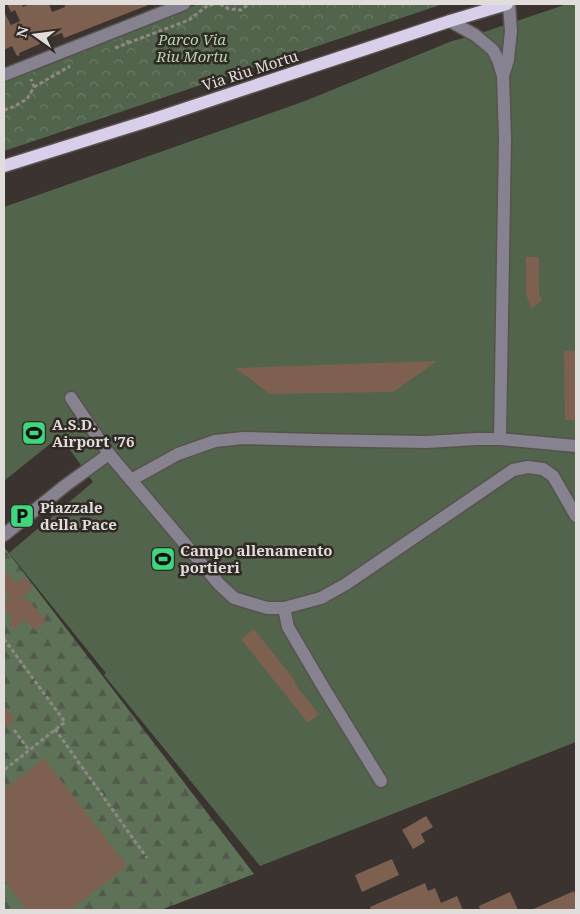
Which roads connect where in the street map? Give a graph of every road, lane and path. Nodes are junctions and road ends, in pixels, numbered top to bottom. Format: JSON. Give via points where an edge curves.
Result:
{"nodes":[{"id":1,"x":184,"y":4,"type":"edge"},
{"id":2,"x":220,"y":4,"type":"edge"},
{"id":3,"x":249,"y":4,"type":"edge"},
{"id":4,"x":508,"y":4,"type":"edge"},
{"id":5,"x":450,"y":21,"type":"junction"},
{"id":6,"x":28,"y":66,"type":"junction"},
{"id":7,"x":4,"y":75,"type":"edge"},
{"id":8,"x":503,"y":76,"type":"junction"},
{"id":9,"x":4,"y":110,"type":"edge"},
{"id":10,"x":4,"y":166,"type":"edge"},
{"id":11,"x":71,"y":398,"type":"dead end"},
{"id":12,"x":500,"y":439,"type":"junction"},
{"id":13,"x":576,"y":446,"type":"edge"},
{"id":14,"x":109,"y":454,"type":"junction"},
{"id":15,"x":131,"y":480,"type":"junction"},
{"id":16,"x":576,"y":516,"type":"edge"},
{"id":17,"x":4,"y":535,"type":"edge"},
{"id":18,"x":284,"y":608,"type":"junction"},
{"id":19,"x":4,"y":639,"type":"edge"},
{"id":20,"x":14,"y":730,"type":"dead end"},
{"id":21,"x":55,"y":730,"type":"junction"},
{"id":22,"x":29,"y":750,"type":"junction"},
{"id":23,"x":4,"y":770,"type":"edge"},
{"id":24,"x":381,"y":781,"type":"dead end"},
{"id":25,"x":147,"y":858,"type":"dead end"}],
"edges":[{"from":1,"to":6,"type":"street"},
{"from":2,"to":3,"type":"path","via":[[242,10]]},
{"from":4,"to":5,"type":"main road","name":"Via Riu Mortu"},
{"from":4,"to":8,"type":"street","via":[[511,30]]},
{"from":5,"to":8,"type":"street","via":[[493,50]]},
{"from":5,"to":10,"type":"main road","name":"Via Riu Mortu"},
{"from":6,"to":7,"type":"street"},
{"from":6,"to":9,"type":"path","via":[[34,87],[27,99]]},
{"from":8,"to":12,"type":"street","via":[[505,138]]},
{"from":11,"to":14,"type":"street"},
{"from":12,"to":13,"type":"street"},
{"from":12,"to":15,"type":"street","via":[[426,442],[243,438],[215,441],[178,454]]},
{"from":14,"to":15,"type":"street"},
{"from":14,"to":17,"type":"street"},
{"from":15,"to":18,"type":"street","via":[[234,598],[266,608]]},
{"from":16,"to":18,"type":"street","via":[[553,476],[528,466],[513,470],[346,584],[321,598]]},
{"from":18,"to":24,"type":"street","via":[[288,627]]},
{"from":19,"to":21,"type":"path","via":[[65,722]]},
{"from":20,"to":22,"type":"path"},
{"from":21,"to":22,"type":"path"},
{"from":21,"to":25,"type":"path"},
{"from":22,"to":23,"type":"path"}]}
